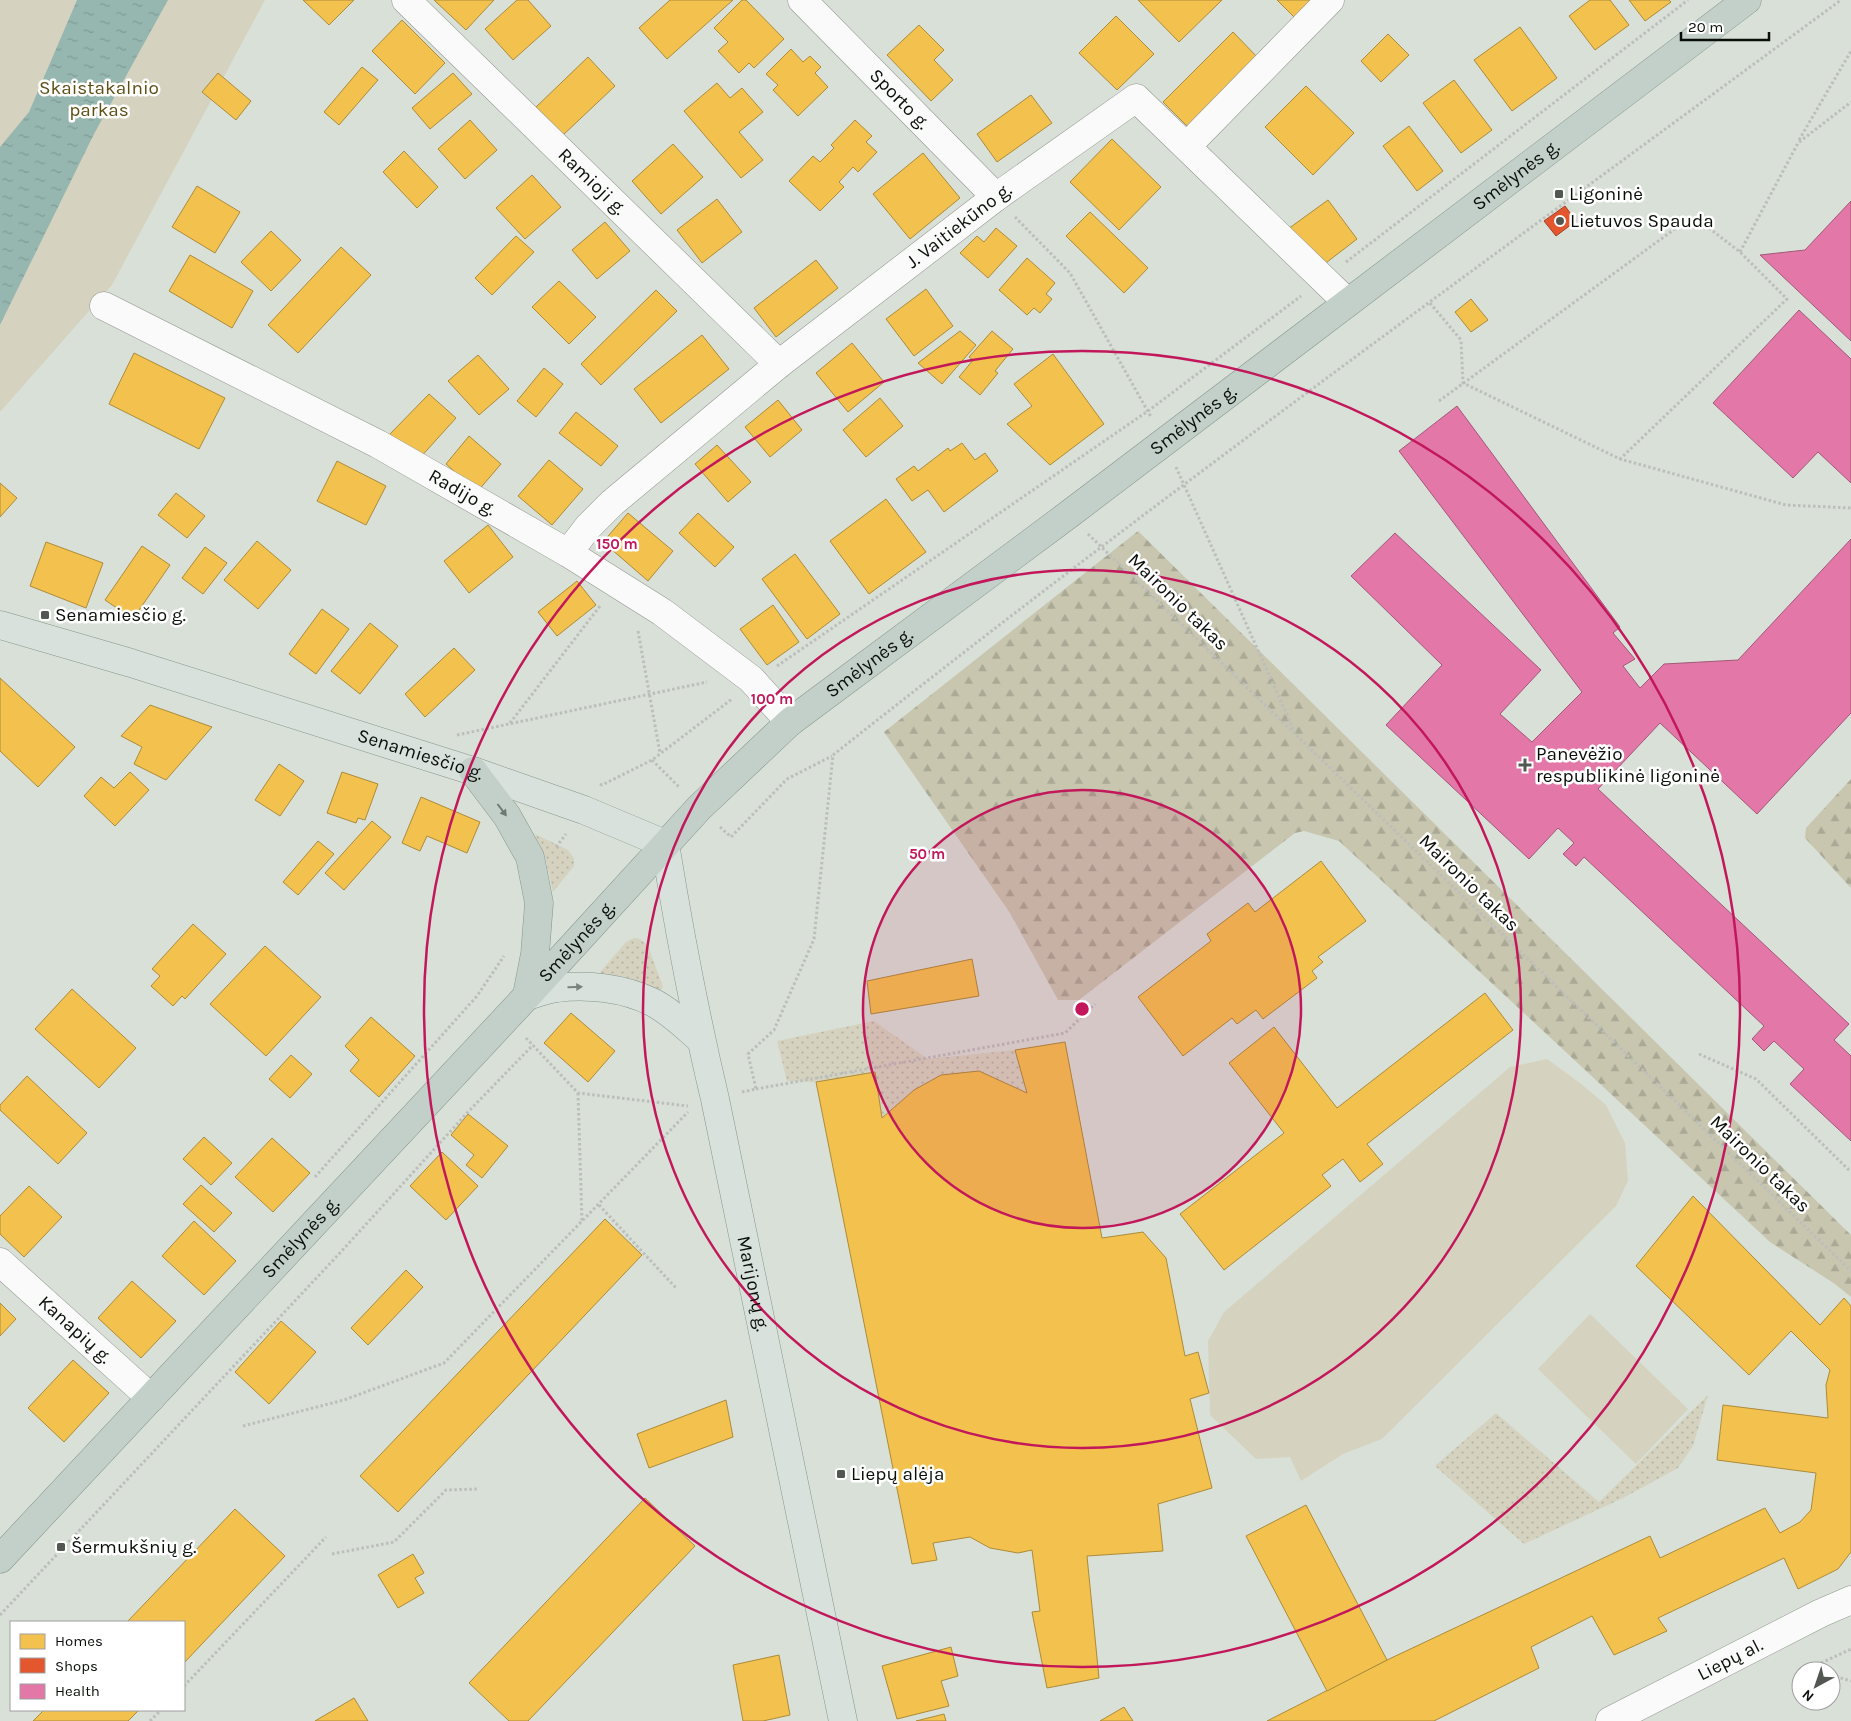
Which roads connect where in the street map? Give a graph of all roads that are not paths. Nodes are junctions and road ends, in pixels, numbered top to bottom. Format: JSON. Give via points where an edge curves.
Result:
{"nodes":[{"id":1,"x":406,"y":0,"type":"edge"},
{"id":2,"x":802,"y":0,"type":"edge"},
{"id":3,"x":1330,"y":0,"type":"edge"},
{"id":4,"x":1747,"y":0,"type":"edge"},
{"id":5,"x":1187,"y":146,"type":"junction"},
{"id":6,"x":996,"y":198,"type":"junction"},
{"id":7,"x":1346,"y":302,"type":"junction"},
{"id":8,"x":104,"y":306,"type":"dead end"},
{"id":9,"x":780,"y":364,"type":"junction"},
{"id":10,"x":568,"y":553,"type":"junction"},
{"id":11,"x":0,"y":625,"type":"edge"},
{"id":12,"x":790,"y":722,"type":"junction"},
{"id":13,"x":473,"y":771,"type":"junction"},
{"id":14,"x":665,"y":844,"type":"junction"},
{"id":15,"x":527,"y":996,"type":"junction"},
{"id":16,"x":701,"y":1040,"type":"junction"},
{"id":17,"x":0,"y":1262,"type":"edge"},
{"id":18,"x":151,"y":1398,"type":"junction"},
{"id":19,"x":0,"y":1559,"type":"edge"},
{"id":20,"x":1851,"y":1600,"type":"edge"},
{"id":21,"x":843,"y":1721,"type":"edge"},
{"id":22,"x":1610,"y":1721,"type":"edge"}],
"edges":[{"from":1,"to":9,"type":"street","name":"Ramioji g."},
{"from":2,"to":6,"type":"street","name":"Sporto g."},
{"from":3,"to":5,"type":"street"},
{"from":4,"to":7,"type":"highway","name":"Smėlynės g."},
{"from":5,"to":6,"type":"street","name":"J. Vaitiekūno g.","via":[[1136,98]]},
{"from":5,"to":7,"type":"street","name":"J. Vaitiekūno g."},
{"from":6,"to":9,"type":"street","name":"J. Vaitiekūno g."},
{"from":7,"to":12,"type":"highway","name":"Smėlynės g."},
{"from":8,"to":10,"type":"street","name":"Radijo g.","via":[[378,444]]},
{"from":9,"to":10,"type":"street","name":"J. Vaitiekūno g.","via":[[612,503]]},
{"from":10,"to":12,"type":"street","name":"Radijo g.","via":[[662,612],[749,678]]},
{"from":11,"to":13,"type":"main road","name":"Senamiesčio g."},
{"from":12,"to":14,"type":"highway","name":"Smėlynės g."},
{"from":13,"to":14,"type":"main road","name":"Senamiesčio g.","via":[[584,810]]},
{"from":13,"to":15,"type":"highway","one_way":true,"via":[[507,816],[530,857],[539,903],[535,954]]},
{"from":14,"to":15,"type":"highway","name":"Smėlynės g."},
{"from":14,"to":16,"type":"main road","name":"Marijonų g."},
{"from":15,"to":16,"type":"main road","one_way":true,"via":[[556,988],[593,987],[630,994],[671,1014]]},
{"from":15,"to":18,"type":"highway","name":"Smėlynės g."},
{"from":16,"to":21,"type":"main road","name":"Marijonų g."},
{"from":17,"to":18,"type":"street","name":"Kanapių g."},
{"from":18,"to":19,"type":"highway","name":"Smėlynės g."},
{"from":20,"to":22,"type":"street","name":"Liepų al."}]}
